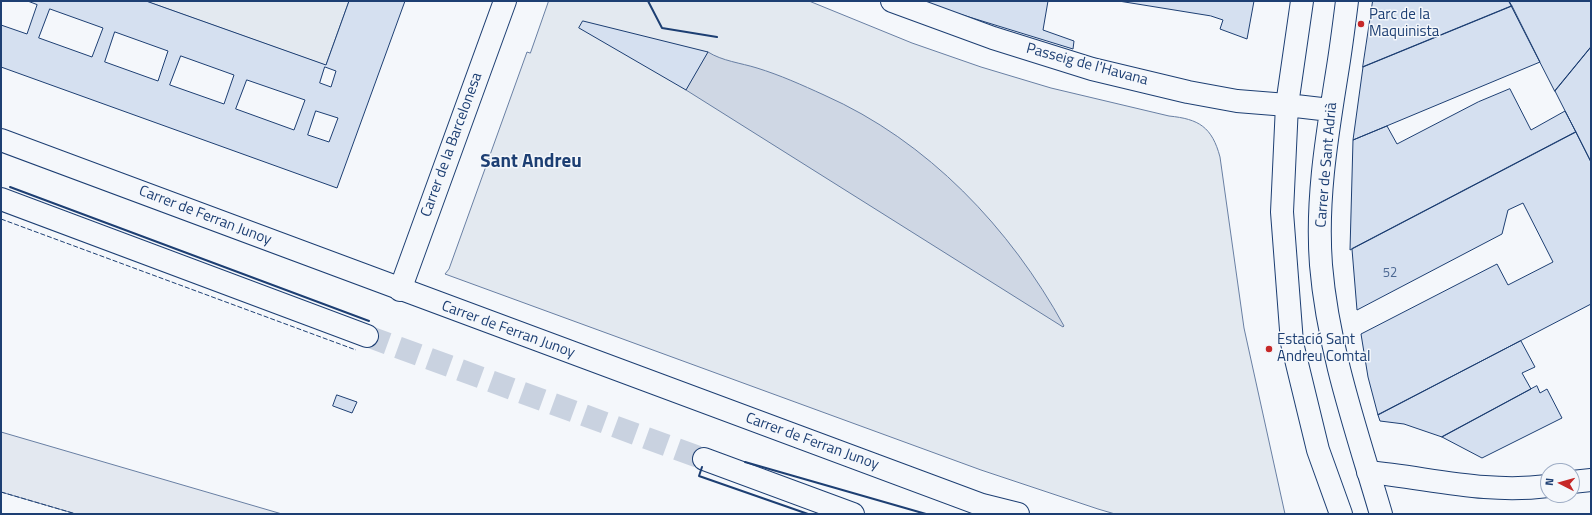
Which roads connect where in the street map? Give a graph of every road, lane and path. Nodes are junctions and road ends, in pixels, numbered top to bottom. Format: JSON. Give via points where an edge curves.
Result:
{"nodes":[{"id":1,"x":505,"y":1,"type":"edge"},
{"id":2,"x":892,"y":1,"type":"edge"},
{"id":3,"x":1302,"y":1,"type":"edge"},
{"id":4,"x":1347,"y":1,"type":"edge"},
{"id":5,"x":1287,"y":105,"type":"junction"},
{"id":6,"x":1330,"y":110,"type":"junction"},
{"id":7,"x":1,"y":140,"type":"edge"},
{"id":8,"x":1,"y":199,"type":"edge"},
{"id":9,"x":400,"y":290,"type":"junction"},
{"id":10,"x":367,"y":336,"type":"tunnel mouth"},
{"id":11,"x":704,"y":459,"type":"tunnel mouth"},
{"id":12,"x":1368,"y":472,"type":"junction"},
{"id":13,"x":1591,"y":480,"type":"edge"},
{"id":14,"x":1580,"y":481,"type":"edge"},
{"id":15,"x":1540,"y":486,"type":"edge"},
{"id":16,"x":853,"y":514,"type":"edge"},
{"id":17,"x":1018,"y":514,"type":"edge"},
{"id":18,"x":1341,"y":514,"type":"edge"},
{"id":19,"x":1381,"y":514,"type":"edge"}],
"edges":[{"from":1,"to":9,"type":"main road","name":"Carrer de la Barcelonesa"},
{"from":2,"to":5,"type":"main road","name":"Passeig de l'Havana","via":[[993,38],[1078,65],[1188,92],[1236,101]]},
{"from":3,"to":5,"type":"main road"},
{"from":4,"to":6,"type":"main road","name":"Carrer de Sant Adrià"},
{"from":5,"to":6,"type":"main road","name":"Passeig de l'Havana"},
{"from":5,"to":18,"type":"main road","via":[[1282,212],[1292,343],[1318,450]]},
{"from":6,"to":12,"type":"main road","name":"Carrer de Sant Adrià","via":[[1320,209],[1321,265],[1330,327]]},
{"from":7,"to":9,"type":"main road","name":"Carrer de Ferran Junoy"},
{"from":8,"to":10,"type":"main road"},
{"from":9,"to":17,"type":"main road","name":"Carrer de Ferran Junoy","via":[[982,505]]},
{"from":11,"to":16,"type":"main road"},
{"from":12,"to":15,"type":"main road","via":[[1485,488]]},
{"from":12,"to":19,"type":"main road","name":"Carrer de Sant Adrià"},
{"from":13,"to":14,"type":"main road"}]}
